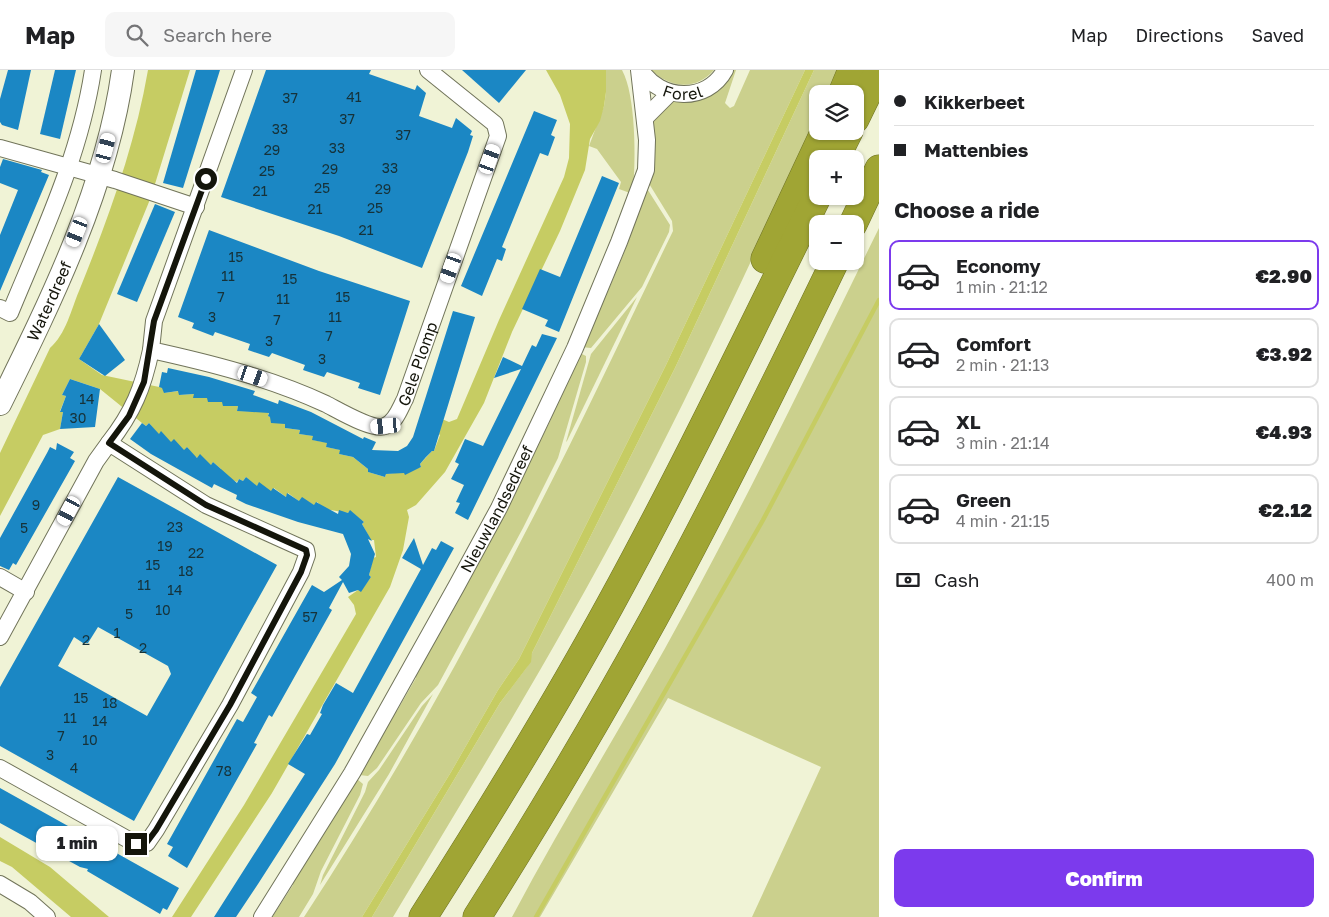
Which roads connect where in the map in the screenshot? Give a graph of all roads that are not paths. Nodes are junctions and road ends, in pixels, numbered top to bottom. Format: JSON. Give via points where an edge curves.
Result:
{"nodes":[{"id":1,"x":93,"y":70,"type":"edge"},
{"id":2,"x":123,"y":70,"type":"edge"},
{"id":3,"x":244,"y":70,"type":"edge"},
{"id":4,"x":428,"y":70,"type":"edge"},
{"id":5,"x":640,"y":70,"type":"edge"},
{"id":6,"x":725,"y":70,"type":"edge"},
{"id":7,"x":852,"y":70,"type":"edge"},
{"id":8,"x":879,"y":70,"type":"edge"},
{"id":9,"x":846,"y":85,"type":"edge"},
{"id":10,"x":670,"y":93,"type":"junction"},
{"id":11,"x":864,"y":101,"type":"edge"},
{"id":12,"x":645,"y":118,"type":"junction"},
{"id":13,"x":820,"y":140,"type":"edge"},
{"id":14,"x":0,"y":148,"type":"edge"},
{"id":15,"x":69,"y":169,"type":"junction"},
{"id":16,"x":879,"y":170,"type":"edge"},
{"id":17,"x":107,"y":178,"type":"junction"},
{"id":18,"x":813,"y":205,"type":"edge"},
{"id":19,"x":196,"y":206,"type":"junction"},
{"id":20,"x":857,"y":215,"type":"edge"},
{"id":21,"x":831,"y":270,"type":"edge"},
{"id":22,"x":5,"y":310,"type":"edge"},
{"id":23,"x":151,"y":350,"type":"junction"},
{"id":24,"x":3,"y":391,"type":"edge"},
{"id":25,"x":706,"y":422,"type":"junction"},
{"id":26,"x":109,"y":443,"type":"junction"},
{"id":27,"x":0,"y":577,"type":"edge"},
{"id":28,"x":26,"y":592,"type":"junction"},
{"id":29,"x":0,"y":637,"type":"edge"},
{"id":30,"x":0,"y":768,"type":"edge"},
{"id":31,"x":537,"y":822,"type":"junction"},
{"id":32,"x":0,"y":884,"type":"edge"},
{"id":33,"x":47,"y":917,"type":"edge"},
{"id":34,"x":262,"y":917,"type":"edge"},
{"id":35,"x":423,"y":917,"type":"edge"},
{"id":36,"x":477,"y":917,"type":"edge"},
{"id":37,"x":495,"y":917,"type":"edge"}],
"edges":[{"from":1,"to":15,"type":"street","name":"Waterdreef"},
{"from":2,"to":17,"type":"street","name":"Waterdreef"},
{"from":3,"to":19,"type":"street"},
{"from":4,"to":23,"type":"street","name":"Gele Plomp","via":[[495,124],[498,131],[396,417],[386,426],[375,427],[323,403],[215,364]]},
{"from":5,"to":10,"type":"street","name":"Forel","via":[[651,83]]},
{"from":5,"to":12,"type":"street","name":"Nieuwlandsedreef"},
{"from":6,"to":10,"type":"street","name":"Forel","via":[[717,81],[700,92]]},
{"from":7,"to":9,"type":"highway"},
{"from":8,"to":11,"type":"highway"},
{"from":10,"to":12,"type":"street"},
{"from":12,"to":34,"type":"street","name":"Nieuwlandsedreef","via":[[647,162],[644,179],[575,348],[522,460],[482,540],[379,727]]},
{"from":13,"to":25,"type":"highway","via":[[760,272]]},
{"from":14,"to":15,"type":"street"},
{"from":15,"to":17,"type":"street"},
{"from":15,"to":22,"type":"street","name":"Waterdreef"},
{"from":16,"to":20,"type":"highway"},
{"from":17,"to":19,"type":"street"},
{"from":17,"to":24,"type":"street","name":"Waterdreef"},
{"from":18,"to":25,"type":"highway"},
{"from":19,"to":23,"type":"street","via":[[154,321]]},
{"from":21,"to":31,"type":"highway","via":[[658,610]]},
{"from":23,"to":26,"type":"street","via":[[144,382],[129,416]]},
{"from":25,"to":35,"type":"highway","via":[[540,728]]},
{"from":26,"to":28,"type":"street","via":[[96,461]]},
{"from":26,"to":30,"type":"street","via":[[206,505],[306,550],[307,555],[230,705],[147,842],[136,844]]},
{"from":27,"to":28,"type":"street"},
{"from":28,"to":29,"type":"street"},
{"from":31,"to":36,"type":"highway"},
{"from":31,"to":37,"type":"highway"},
{"from":32,"to":33,"type":"street","via":[[30,902]]}]}
